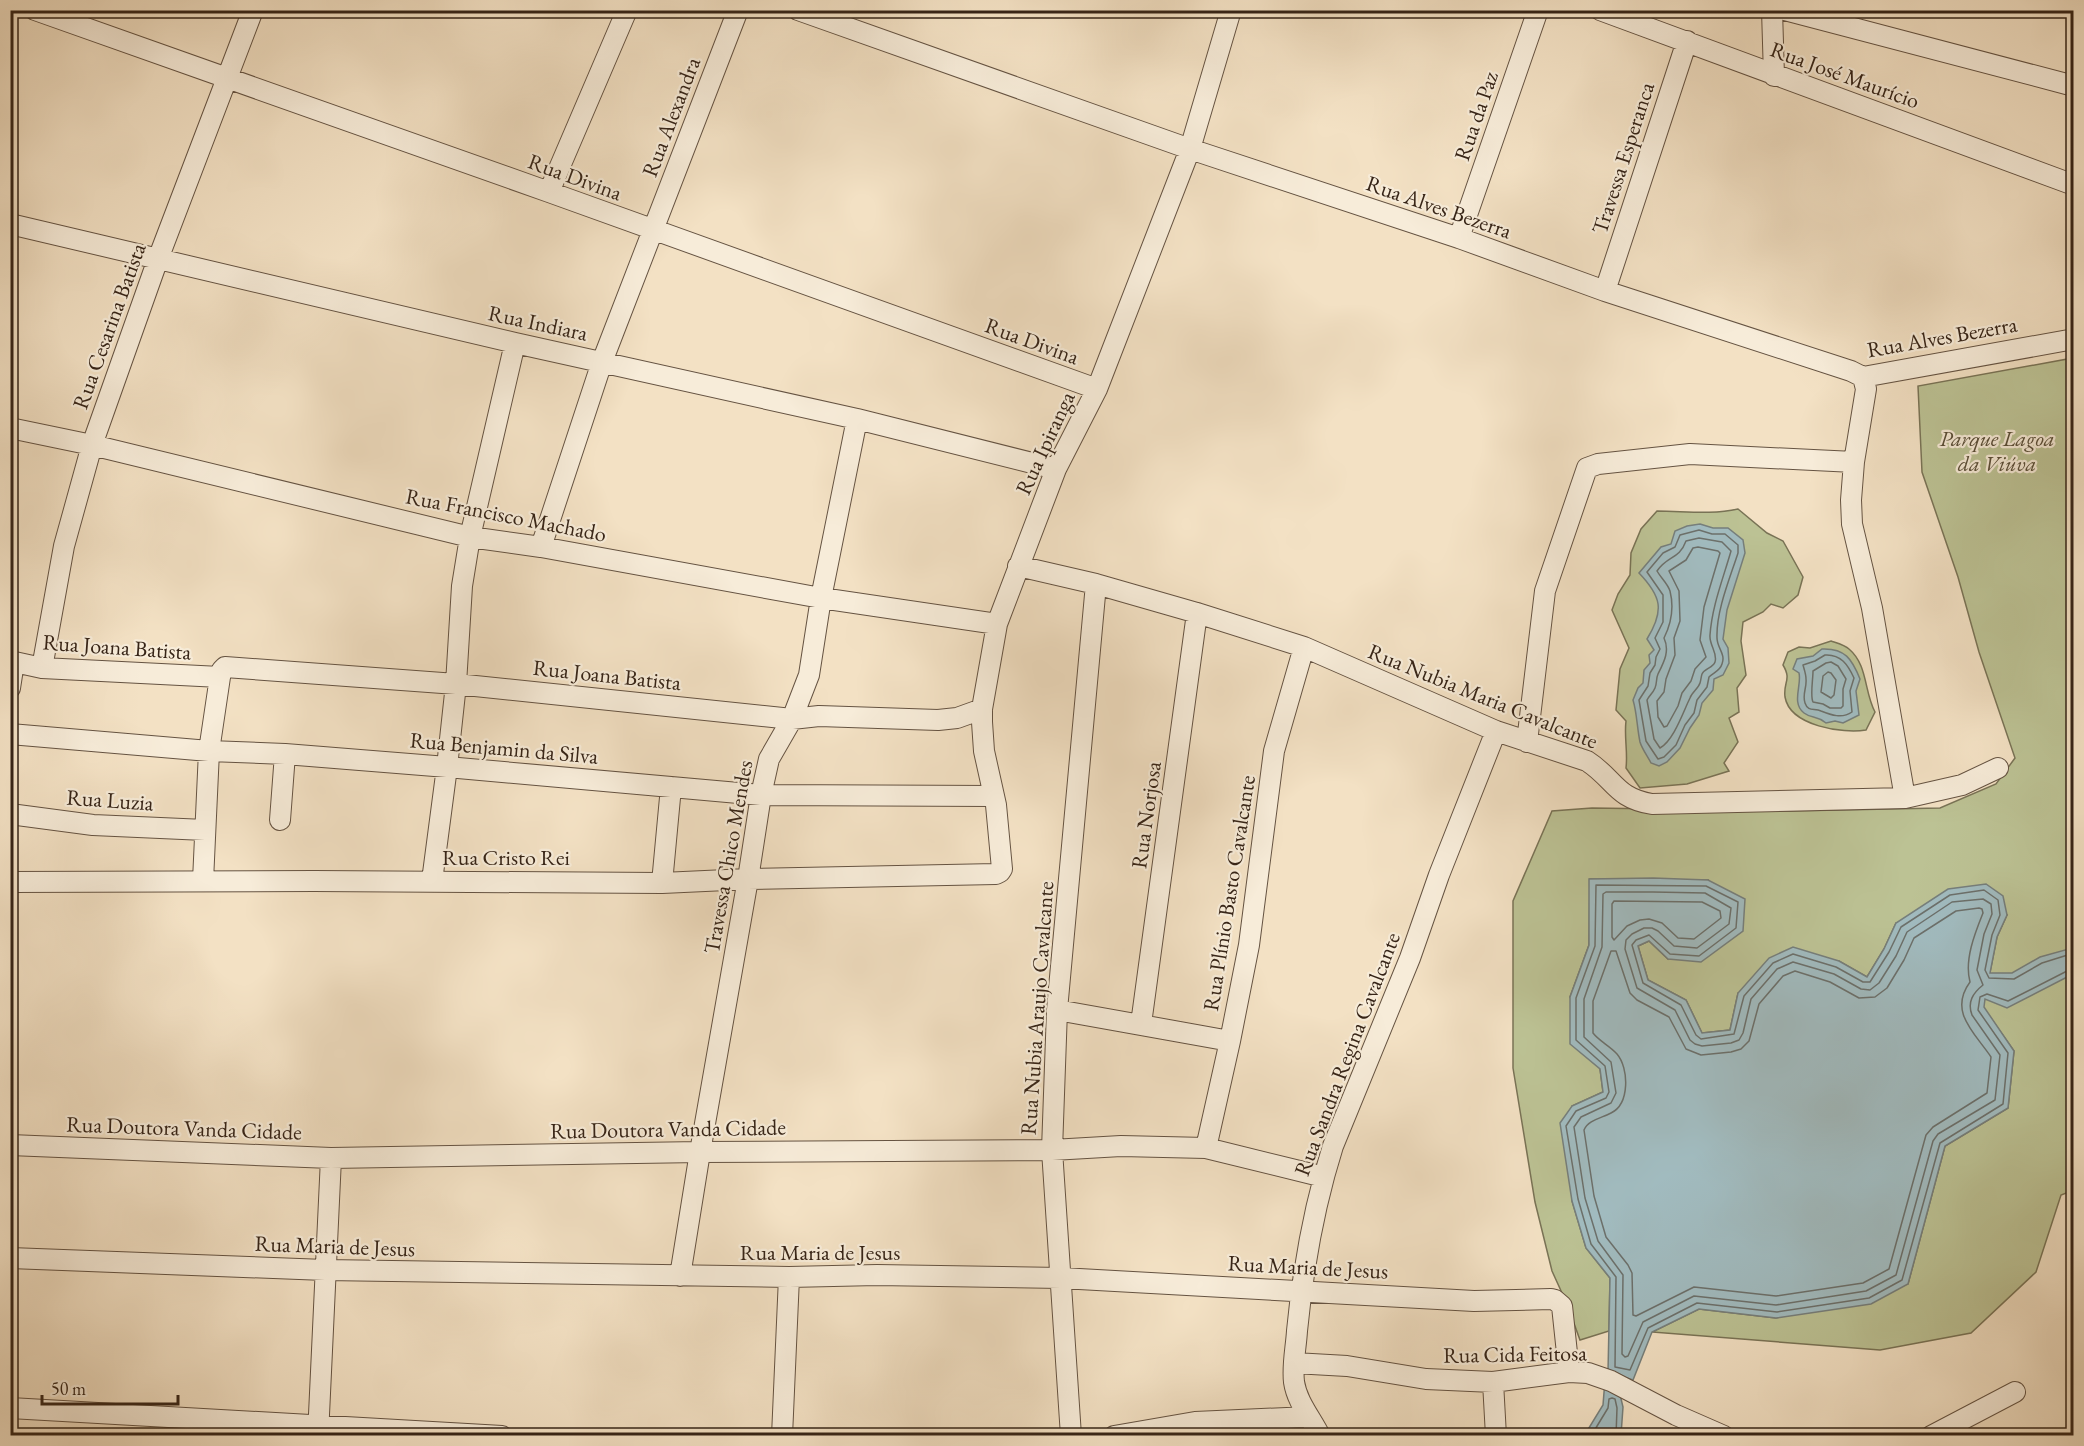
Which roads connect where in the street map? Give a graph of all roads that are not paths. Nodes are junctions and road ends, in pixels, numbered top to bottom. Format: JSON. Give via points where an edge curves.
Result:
{"nodes":[{"id":1,"x":35,"y":10,"type":"edge"},
{"id":2,"x":253,"y":10,"type":"edge"},
{"id":3,"x":627,"y":10,"type":"edge"},
{"id":4,"x":738,"y":10,"type":"edge"},
{"id":5,"x":798,"y":10,"type":"edge"},
{"id":6,"x":1231,"y":10,"type":"edge"},
{"id":7,"x":1538,"y":10,"type":"edge"},
{"id":8,"x":1600,"y":10,"type":"edge"},
{"id":9,"x":1772,"y":10,"type":"edge"},
{"id":10,"x":1785,"y":10,"type":"edge"},
{"id":11,"x":1687,"y":41,"type":"junction"},
{"id":12,"x":1774,"y":76,"type":"junction"},
{"id":13,"x":228,"y":78,"type":"junction"},
{"id":14,"x":2073,"y":86,"type":"edge"},
{"id":15,"x":1190,"y":148,"type":"junction"},
{"id":16,"x":2073,"y":184,"type":"edge"},
{"id":17,"x":549,"y":192,"type":"junction"},
{"id":18,"x":10,"y":224,"type":"edge"},
{"id":19,"x":652,"y":231,"type":"junction"},
{"id":20,"x":1459,"y":238,"type":"junction"},
{"id":21,"x":158,"y":259,"type":"junction"},
{"id":22,"x":1605,"y":291,"type":"junction"},
{"id":23,"x":2073,"y":339,"type":"edge"},
{"id":24,"x":515,"y":343,"type":"junction"},
{"id":25,"x":603,"y":362,"type":"junction"},
{"id":26,"x":1863,"y":377,"type":"junction"},
{"id":27,"x":1097,"y":390,"type":"junction"},
{"id":28,"x":857,"y":419,"type":"junction"},
{"id":29,"x":10,"y":428,"type":"edge"},
{"id":30,"x":92,"y":445,"type":"junction"},
{"id":31,"x":1854,"y":462,"type":"junction"},
{"id":32,"x":1056,"y":469,"type":"junction"},
{"id":33,"x":470,"y":537,"type":"junction"},
{"id":34,"x":541,"y":547,"type":"junction"},
{"id":35,"x":1018,"y":566,"type":"junction"},
{"id":36,"x":1096,"y":584,"type":"junction"},
{"id":37,"x":821,"y":598,"type":"junction"},
{"id":38,"x":1197,"y":613,"type":"junction"},
{"id":39,"x":997,"y":624,"type":"junction"},
{"id":40,"x":1304,"y":647,"type":"junction"},
{"id":41,"x":13,"y":662,"type":"edge"},
{"id":42,"x":42,"y":668,"type":"junction"},
{"id":43,"x":223,"y":672,"type":"junction"},
{"id":44,"x":456,"y":684,"type":"junction"},
{"id":45,"x":10,"y":688,"type":"edge"},
{"id":46,"x":982,"y":709,"type":"junction"},
{"id":47,"x":792,"y":719,"type":"junction"},
{"id":48,"x":1496,"y":731,"type":"junction"},
{"id":49,"x":10,"y":734,"type":"edge"},
{"id":50,"x":1527,"y":742,"type":"junction"},
{"id":51,"x":209,"y":751,"type":"junction"},
{"id":52,"x":285,"y":754,"type":"junction"},
{"id":53,"x":447,"y":767,"type":"junction"},
{"id":54,"x":1998,"y":768,"type":"dead end"},
{"id":55,"x":671,"y":787,"type":"junction"},
{"id":56,"x":761,"y":795,"type":"junction"},
{"id":57,"x":993,"y":796,"type":"junction"},
{"id":58,"x":1905,"y":798,"type":"junction"},
{"id":59,"x":10,"y":814,"type":"edge"},
{"id":60,"x":280,"y":820,"type":"dead end"},
{"id":61,"x":205,"y":830,"type":"junction"},
{"id":62,"x":1000,"y":872,"type":"joint"},
{"id":63,"x":748,"y":879,"type":"junction"},
{"id":64,"x":203,"y":881,"type":"junction"},
{"id":65,"x":432,"y":881,"type":"junction"},
{"id":66,"x":10,"y":882,"type":"edge"},
{"id":67,"x":662,"y":883,"type":"junction"},
{"id":68,"x":1057,"y":1010,"type":"junction"},
{"id":69,"x":1141,"y":1024,"type":"junction"},
{"id":70,"x":1230,"y":1041,"type":"junction"},
{"id":71,"x":10,"y":1145,"type":"edge"},
{"id":72,"x":1206,"y":1148,"type":"junction"},
{"id":73,"x":1052,"y":1150,"type":"junction"},
{"id":74,"x":700,"y":1152,"type":"junction"},
{"id":75,"x":331,"y":1158,"type":"junction"},
{"id":76,"x":1324,"y":1177,"type":"junction"},
{"id":77,"x":10,"y":1258,"type":"edge"},
{"id":78,"x":325,"y":1270,"type":"junction"},
{"id":79,"x":680,"y":1276,"type":"junction"},
{"id":80,"x":789,"y":1277,"type":"junction"},
{"id":81,"x":1061,"y":1278,"type":"junction"},
{"id":82,"x":1301,"y":1291,"type":"junction"},
{"id":83,"x":1294,"y":1363,"type":"junction"},
{"id":84,"x":1569,"y":1372,"type":"junction"},
{"id":85,"x":1493,"y":1382,"type":"junction"},
{"id":86,"x":2015,"y":1392,"type":"dead end"},
{"id":87,"x":10,"y":1407,"type":"edge"},
{"id":88,"x":1309,"y":1417,"type":"junction"},
{"id":89,"x":318,"y":1430,"type":"edge"},
{"id":90,"x":502,"y":1436,"type":"edge"},
{"id":91,"x":782,"y":1436,"type":"edge"},
{"id":92,"x":1071,"y":1436,"type":"edge"},
{"id":93,"x":1114,"y":1436,"type":"edge"},
{"id":94,"x":1320,"y":1436,"type":"edge"},
{"id":95,"x":1496,"y":1436,"type":"edge"},
{"id":96,"x":1724,"y":1436,"type":"edge"},
{"id":97,"x":1931,"y":1436,"type":"edge"}],
"edges":[{"from":1,"to":13,"type":"street","name":"Rua Divina"},
{"from":2,"to":13,"type":"street","name":"Rua Cesarina Batista"},
{"from":3,"to":17,"type":"street"},
{"from":4,"to":19,"type":"street","name":"Rua Alexandra"},
{"from":5,"to":15,"type":"street","name":"Rua Alves Bezerra"},
{"from":6,"to":15,"type":"street","name":"Rua Ipiranga"},
{"from":7,"to":20,"type":"street","name":"Rua da Paz"},
{"from":8,"to":11,"type":"street","name":"Rua José Maurício"},
{"from":9,"to":12,"type":"street"},
{"from":10,"to":14,"type":"street"},
{"from":11,"to":12,"type":"street","name":"Rua José Maurício"},
{"from":11,"to":22,"type":"street","name":"Travessa Esperanca"},
{"from":12,"to":16,"type":"street","name":"Rua José Maurício"},
{"from":13,"to":17,"type":"street","name":"Rua Divina"},
{"from":13,"to":21,"type":"street","name":"Rua Cesarina Batista"},
{"from":15,"to":20,"type":"street","name":"Rua Alves Bezerra"},
{"from":15,"to":27,"type":"street","name":"Rua Ipiranga"},
{"from":17,"to":19,"type":"street","name":"Rua Divina"},
{"from":18,"to":21,"type":"street","name":"Rua Indiara"},
{"from":19,"to":25,"type":"street","name":"Rua Alexandra"},
{"from":19,"to":27,"type":"street","name":"Rua Divina"},
{"from":20,"to":22,"type":"street","name":"Rua Alves Bezerra"},
{"from":21,"to":24,"type":"street","name":"Rua Indiara"},
{"from":21,"to":30,"type":"street","name":"Rua Cesarina Batista"},
{"from":22,"to":26,"type":"street","name":"Rua Alves Bezerra"},
{"from":23,"to":26,"type":"street","name":"Rua Alves Bezerra"},
{"from":24,"to":25,"type":"street","name":"Rua Indiara"},
{"from":24,"to":33,"type":"street"},
{"from":25,"to":28,"type":"street","name":"Rua Indiara"},
{"from":25,"to":34,"type":"street","name":"Rua Alexandra"},
{"from":26,"to":31,"type":"street","via":[[1866,389]]},
{"from":27,"to":32,"type":"street","name":"Rua Ipiranga"},
{"from":28,"to":32,"type":"street","name":"Rua Indiara"},
{"from":28,"to":37,"type":"street","name":"Travessa Chico Mendes"},
{"from":29,"to":30,"type":"street","name":"Rua Francisco Machado"},
{"from":30,"to":33,"type":"street","name":"Rua Francisco Machado"},
{"from":30,"to":42,"type":"street","name":"Rua Cesarina Batista","via":[[64,546]]},
{"from":31,"to":50,"type":"street","via":[[1690,454],[1587,468],[1545,591]]},
{"from":31,"to":58,"type":"street","via":[[1852,524],[1872,608]]},
{"from":32,"to":35,"type":"street","name":"Rua Ipiranga"},
{"from":33,"to":34,"type":"street","name":"Rua Francisco Machado"},
{"from":33,"to":44,"type":"street","via":[[462,586]]},
{"from":34,"to":37,"type":"street","name":"Rua Francisco Machado"},
{"from":35,"to":36,"type":"street","name":"Rua Nubia Maria Cavalcante"},
{"from":35,"to":39,"type":"street","name":"Rua Ipiranga"},
{"from":36,"to":38,"type":"street","name":"Rua Nubia Maria Cavalcante"},
{"from":36,"to":68,"type":"street","name":"Rua Nubia Araujo Cavalcante"},
{"from":37,"to":39,"type":"street","name":"Rua Francisco Machado"},
{"from":37,"to":47,"type":"street","name":"Travessa Chico Mendes","via":[[809,675]]},
{"from":38,"to":40,"type":"street","name":"Rua Nubia Maria Cavalcante"},
{"from":38,"to":69,"type":"street","name":"Rua Norjosa"},
{"from":39,"to":46,"type":"street","name":"Rua Ipiranga"},
{"from":40,"to":48,"type":"street","name":"Rua Nubia Maria Cavalcante"},
{"from":40,"to":70,"type":"street","name":"Rua Plínio Basto Cavalcante","via":[[1274,751],[1250,945]]},
{"from":41,"to":42,"type":"street","name":"Rua Joana Batista"},
{"from":41,"to":45,"type":"street"},
{"from":42,"to":43,"type":"street","name":"Rua Joana Batista"},
{"from":43,"to":44,"type":"street","name":"Rua Joana Batista"},
{"from":43,"to":51,"type":"street"},
{"from":44,"to":47,"type":"street","name":"Rua Joana Batista"},
{"from":44,"to":53,"type":"street"},
{"from":46,"to":47,"type":"street","name":"Rua Joana Batista","via":[[938,720],[819,716]]},
{"from":46,"to":57,"type":"street","name":"Rua Ipiranga","via":[[984,751]]},
{"from":47,"to":56,"type":"street","name":"Travessa Chico Mendes","via":[[769,759]]},
{"from":48,"to":50,"type":"street","name":"Rua Nubia Maria Cavalcante"},
{"from":48,"to":76,"type":"street","name":"Rua Sandra Regina Cavalcante"},
{"from":49,"to":51,"type":"street","name":"Rua Benjamin da Silva"},
{"from":50,"to":58,"type":"street","name":"Rua Nubia Maria Cavalcante","via":[[1587,761],[1636,802]]},
{"from":51,"to":52,"type":"street","name":"Rua Benjamin da Silva"},
{"from":51,"to":61,"type":"street"},
{"from":52,"to":53,"type":"street","name":"Rua Benjamin da Silva"},
{"from":52,"to":60,"type":"street"},
{"from":53,"to":55,"type":"street","name":"Rua Benjamin da Silva"},
{"from":53,"to":65,"type":"street"},
{"from":54,"to":58,"type":"street","name":"Rua Nubia Maria Cavalcante","via":[[1962,785]]},
{"from":55,"to":56,"type":"street","name":"Rua Benjamin da Silva"},
{"from":55,"to":67,"type":"street"},
{"from":56,"to":57,"type":"street","name":"Rua Benjamin da Silva"},
{"from":56,"to":63,"type":"street","name":"Travessa Chico Mendes"},
{"from":57,"to":62,"type":"street","name":"Rua Ipiranga"},
{"from":59,"to":61,"type":"street","name":"Rua Luzia","via":[[93,825]]},
{"from":61,"to":64,"type":"street"},
{"from":62,"to":63,"type":"street","name":"Rua Cristo Rei"},
{"from":63,"to":67,"type":"street","name":"Rua Cristo Rei"},
{"from":63,"to":74,"type":"street","name":"Travessa Chico Mendes"},
{"from":64,"to":65,"type":"street","name":"Rua Cristo Rei"},
{"from":64,"to":66,"type":"street","name":"Rua Cristo Rei"},
{"from":65,"to":67,"type":"street","name":"Rua Cristo Rei"},
{"from":68,"to":69,"type":"street"},
{"from":68,"to":73,"type":"street","name":"Rua Nubia Araujo Cavalcante"},
{"from":69,"to":70,"type":"street"},
{"from":70,"to":72,"type":"street","name":"Rua Plínio Basto Cavalcante"},
{"from":71,"to":75,"type":"street","name":"Rua Doutora Vanda Cidade"},
{"from":72,"to":73,"type":"street","name":"Rua Doutora Vanda Cidade","via":[[1121,1146]]},
{"from":72,"to":76,"type":"street","name":"Rua Doutora Vanda Cidade"},
{"from":73,"to":74,"type":"street","name":"Rua Doutora Vanda Cidade"},
{"from":73,"to":81,"type":"street","name":"Rua Nubia Araujo Cavalcante"},
{"from":74,"to":75,"type":"street","name":"Rua Doutora Vanda Cidade"},
{"from":74,"to":79,"type":"street","name":"Travessa Chico Mendes"},
{"from":75,"to":78,"type":"street"},
{"from":76,"to":82,"type":"street","name":"Rua Sandra Regina Cavalcante"},
{"from":77,"to":78,"type":"street","name":"Rua Maria de Jesus"},
{"from":78,"to":79,"type":"street","name":"Rua Maria de Jesus"},
{"from":78,"to":89,"type":"street"},
{"from":79,"to":80,"type":"street","name":"Rua Maria de Jesus"},
{"from":80,"to":81,"type":"street","name":"Rua Maria de Jesus"},
{"from":80,"to":91,"type":"street"},
{"from":81,"to":82,"type":"street","name":"Rua Maria de Jesus"},
{"from":81,"to":92,"type":"street","name":"Rua Nubia Araujo Cavalcante"},
{"from":82,"to":83,"type":"street","name":"Rua Sandra Regina Cavalcante"},
{"from":82,"to":84,"type":"street","name":"Rua Maria de Jesus","via":[[1556,1300],[1562,1306]]},
{"from":83,"to":85,"type":"street","name":"Rua Cida Feitosa","via":[[1347,1366],[1426,1379]]},
{"from":83,"to":88,"type":"street","name":"Rua Sandra Regina Cavalcante","via":[[1294,1382]]},
{"from":84,"to":85,"type":"street","name":"Rua Cida Feitosa"},
{"from":84,"to":96,"type":"street","name":"Rua Cida Feitosa","via":[[1588,1373],[1611,1381]]},
{"from":85,"to":95,"type":"street"},
{"from":86,"to":97,"type":"street"},
{"from":87,"to":89,"type":"street"},
{"from":88,"to":93,"type":"street","via":[[1194,1422]]},
{"from":88,"to":94,"type":"street","name":"Rua Sandra Regina Cavalcante"},
{"from":89,"to":90,"type":"street"}]}
